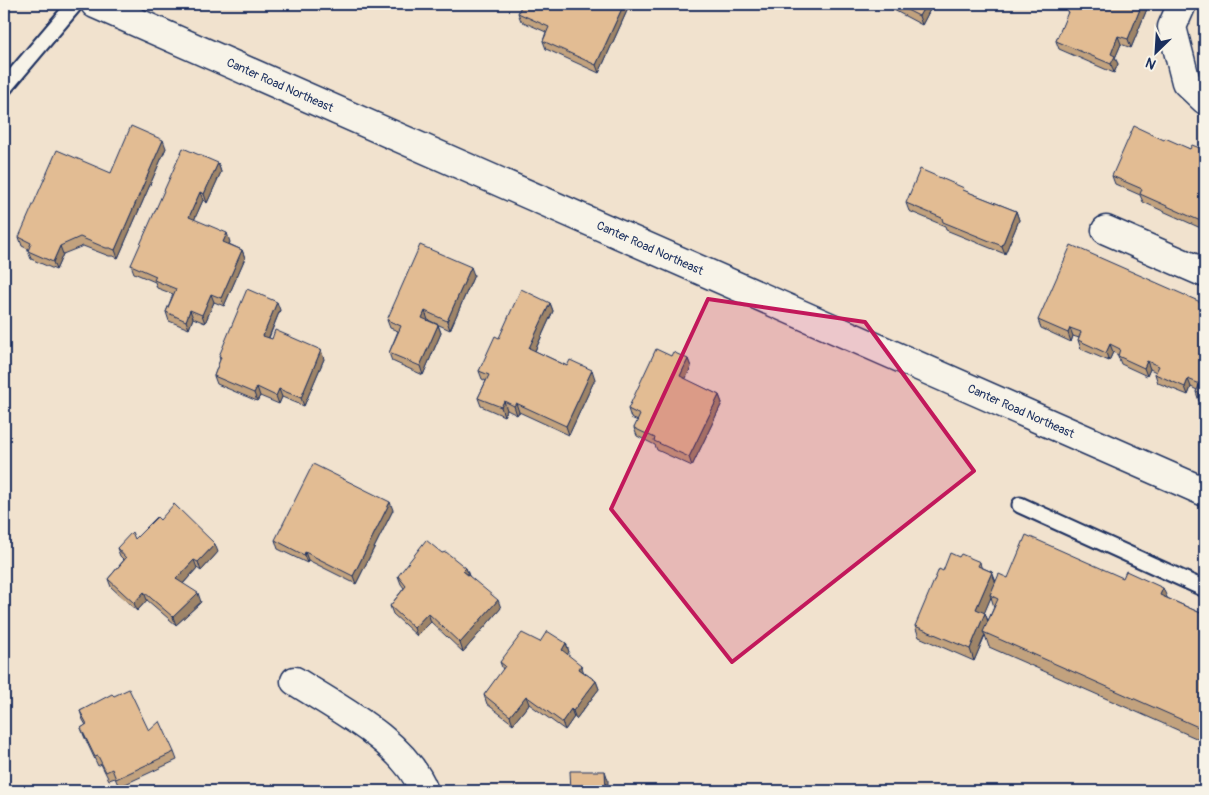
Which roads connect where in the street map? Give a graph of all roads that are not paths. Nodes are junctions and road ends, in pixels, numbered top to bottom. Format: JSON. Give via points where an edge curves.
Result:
{"nodes":[{"id":1,"x":75,"y":4,"type":"edge"},
{"id":2,"x":95,"y":4,"type":"edge"},
{"id":3,"x":1182,"y":4,"type":"edge"},
{"id":4,"x":1195,"y":82,"type":"edge"},
{"id":5,"x":4,"y":88,"type":"edge"},
{"id":6,"x":1205,"y":100,"type":"edge"},
{"id":7,"x":1106,"y":230,"type":"dead end"},
{"id":8,"x":1205,"y":273,"type":"edge"},
{"id":9,"x":1205,"y":492,"type":"edge"},
{"id":10,"x":1020,"y":505,"type":"dead end"},
{"id":11,"x":1205,"y":590,"type":"edge"},
{"id":12,"x":294,"y":681,"type":"dead end"},
{"id":13,"x":424,"y":791,"type":"edge"}],
"edges":[{"from":1,"to":5,"type":"lane"},
{"from":2,"to":9,"type":"street","name":"Canter Road Northeast"},
{"from":3,"to":4,"type":"street","via":[[1172,27]]},
{"from":4,"to":6,"type":"street"},
{"from":7,"to":8,"type":"street"},
{"from":10,"to":11,"type":"lane"},
{"from":12,"to":13,"type":"street","via":[[374,731],[406,762]]}]}
